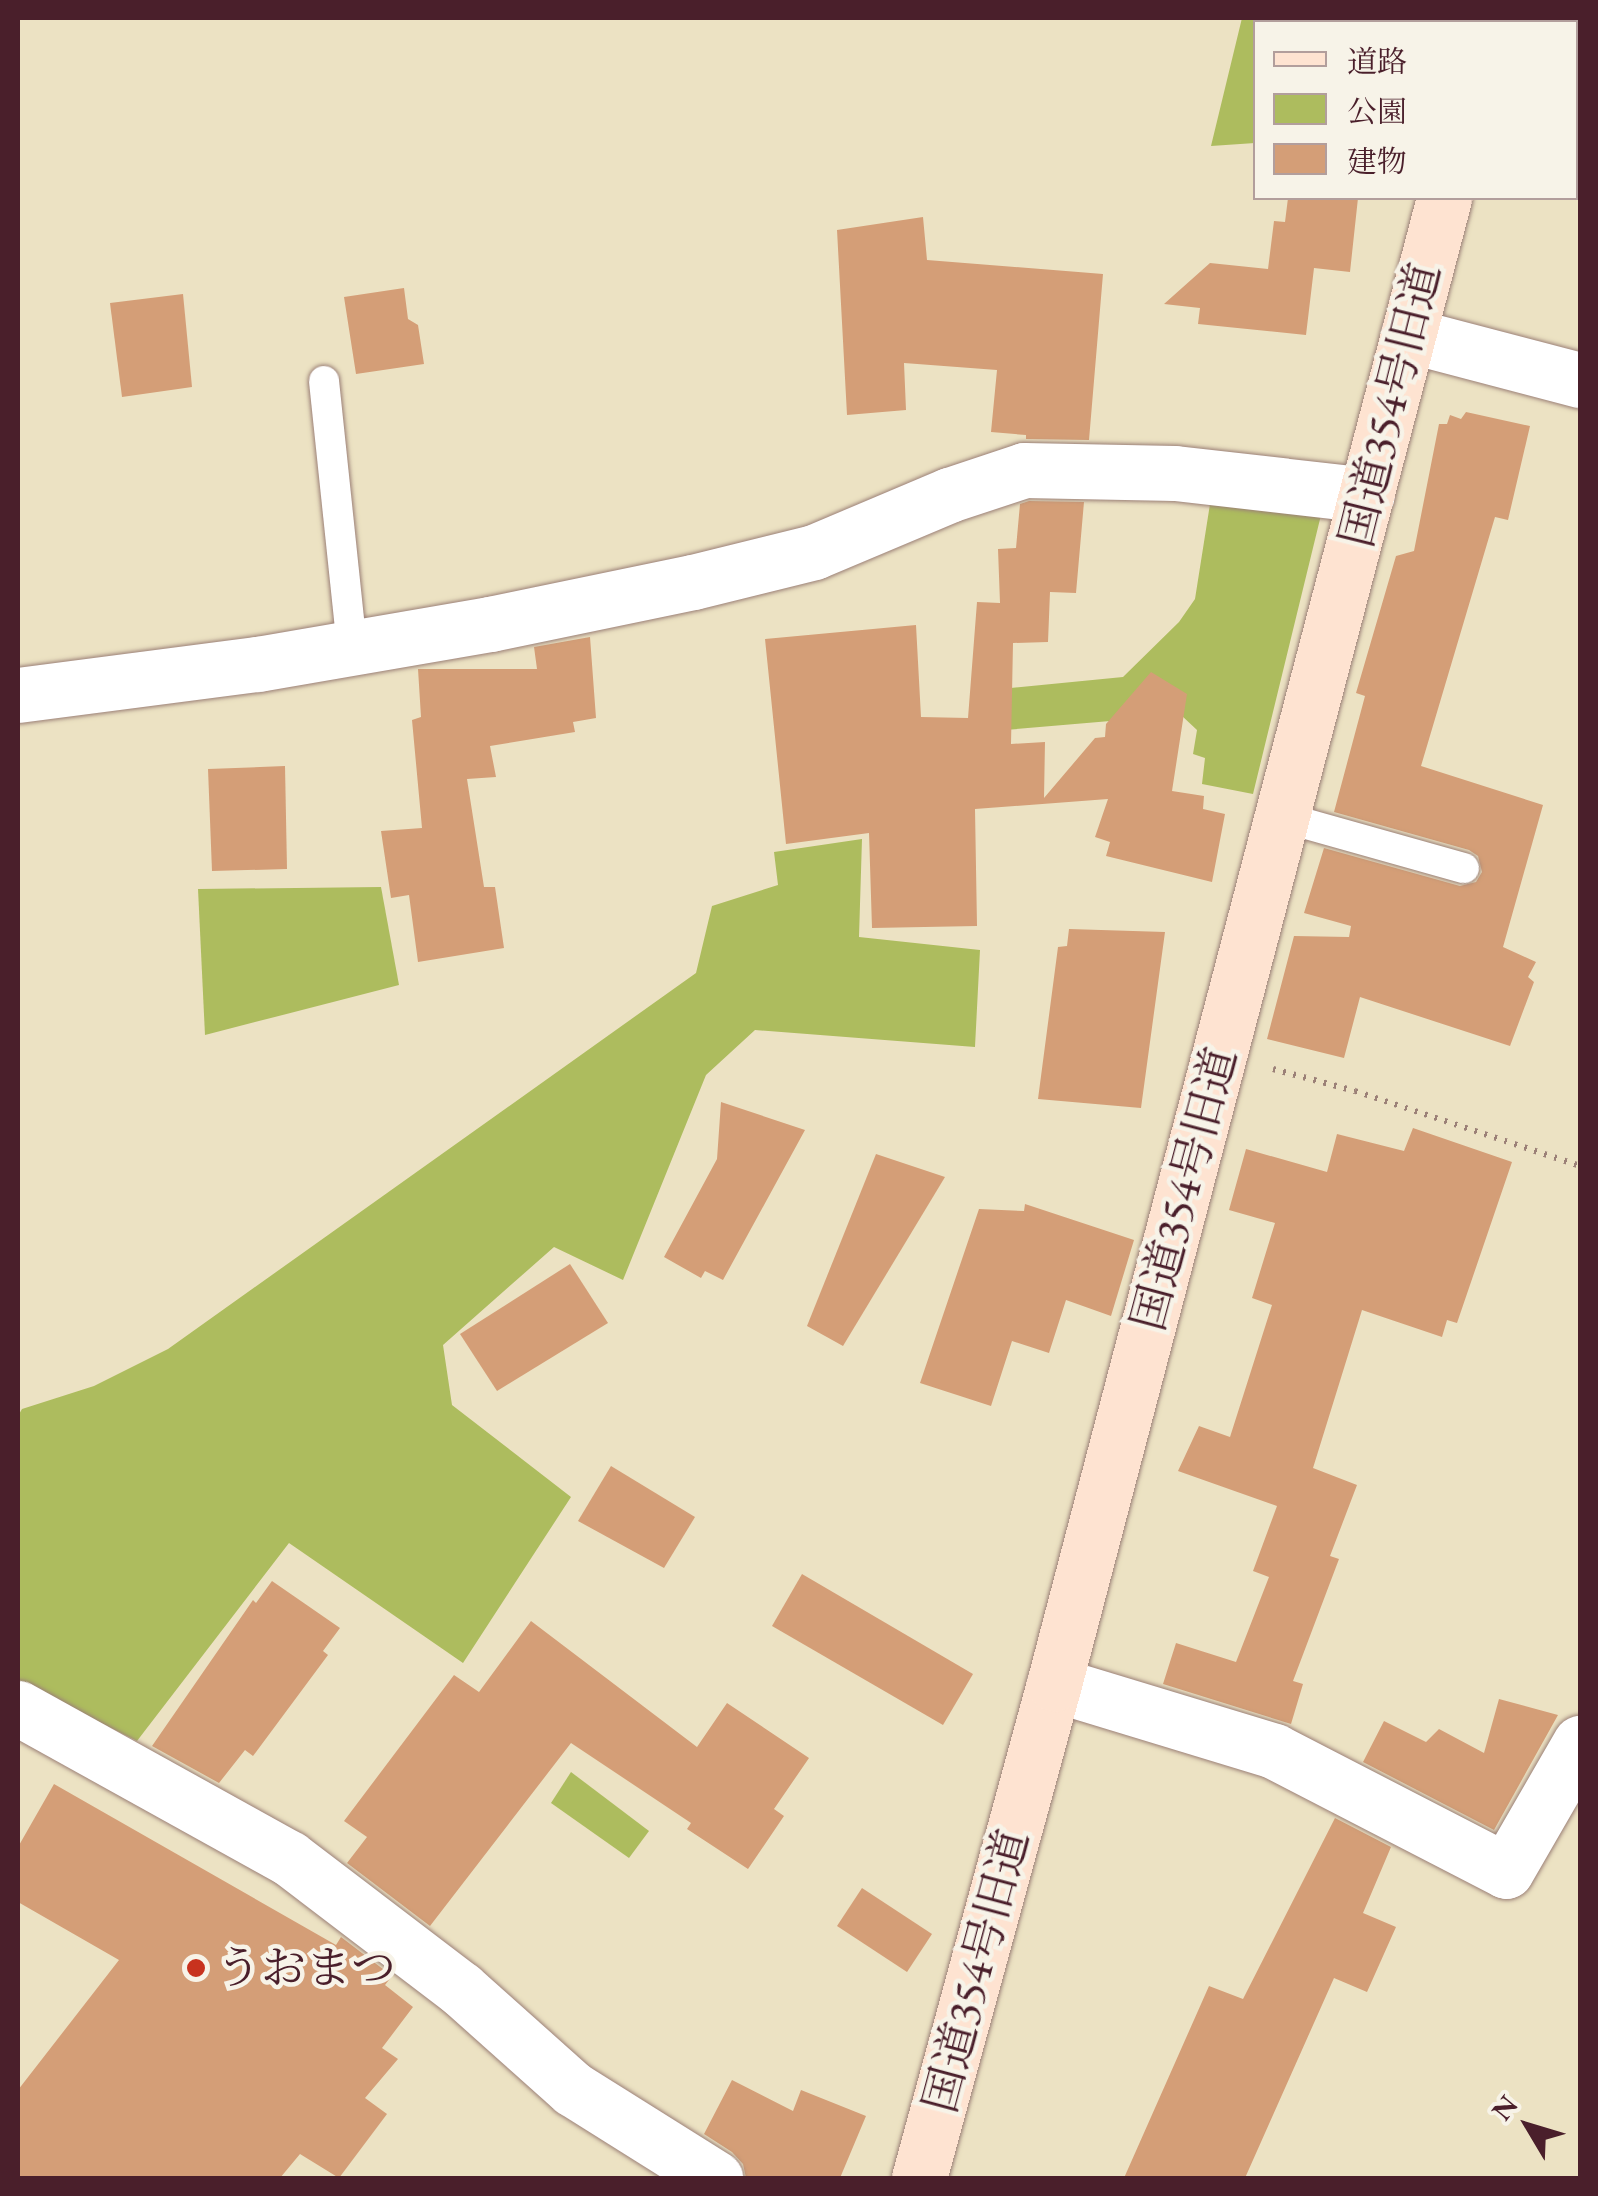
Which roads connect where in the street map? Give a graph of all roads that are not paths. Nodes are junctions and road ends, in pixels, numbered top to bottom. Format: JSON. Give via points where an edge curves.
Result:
{"nodes":[{"id":1,"x":1443,"y":200,"type":"edge"},
{"id":2,"x":1408,"y":335,"type":"junction"},
{"id":3,"x":1580,"y":380,"type":"edge"},
{"id":4,"x":324,"y":381,"type":"dead end"},
{"id":5,"x":1367,"y":495,"type":"junction"},
{"id":6,"x":352,"y":648,"type":"junction"},
{"id":7,"x":18,"y":696,"type":"edge"},
{"id":8,"x":1282,"y":817,"type":"junction"},
{"id":9,"x":1464,"y":868,"type":"dead end"},
{"id":10,"x":1054,"y":1684,"type":"junction"},
{"id":11,"x":18,"y":1708,"type":"edge"},
{"id":12,"x":1580,"y":1743,"type":"edge"},
{"id":13,"x":715,"y":2178,"type":"edge"},
{"id":14,"x":919,"y":2178,"type":"edge"}],
"edges":[{"from":1,"to":2,"type":"street","name":"国道354号旧道"},
{"from":2,"to":3,"type":"street"},
{"from":2,"to":5,"type":"street","name":"国道354号旧道"},
{"from":4,"to":6,"type":"lane"},
{"from":5,"to":6,"type":"street","via":[[1175,474],[1024,470],[814,552]]},
{"from":5,"to":8,"type":"street","name":"国道354号旧道"},
{"from":6,"to":7,"type":"street"},
{"from":8,"to":9,"type":"lane"},
{"from":8,"to":10,"type":"street","name":"国道354号旧道"},
{"from":10,"to":12,"type":"street","via":[[1274,1751],[1506,1871]]},
{"from":10,"to":14,"type":"street","name":"国道354号旧道"},
{"from":11,"to":13,"type":"street","via":[[289,1858],[461,1990],[574,2090]]}]}
